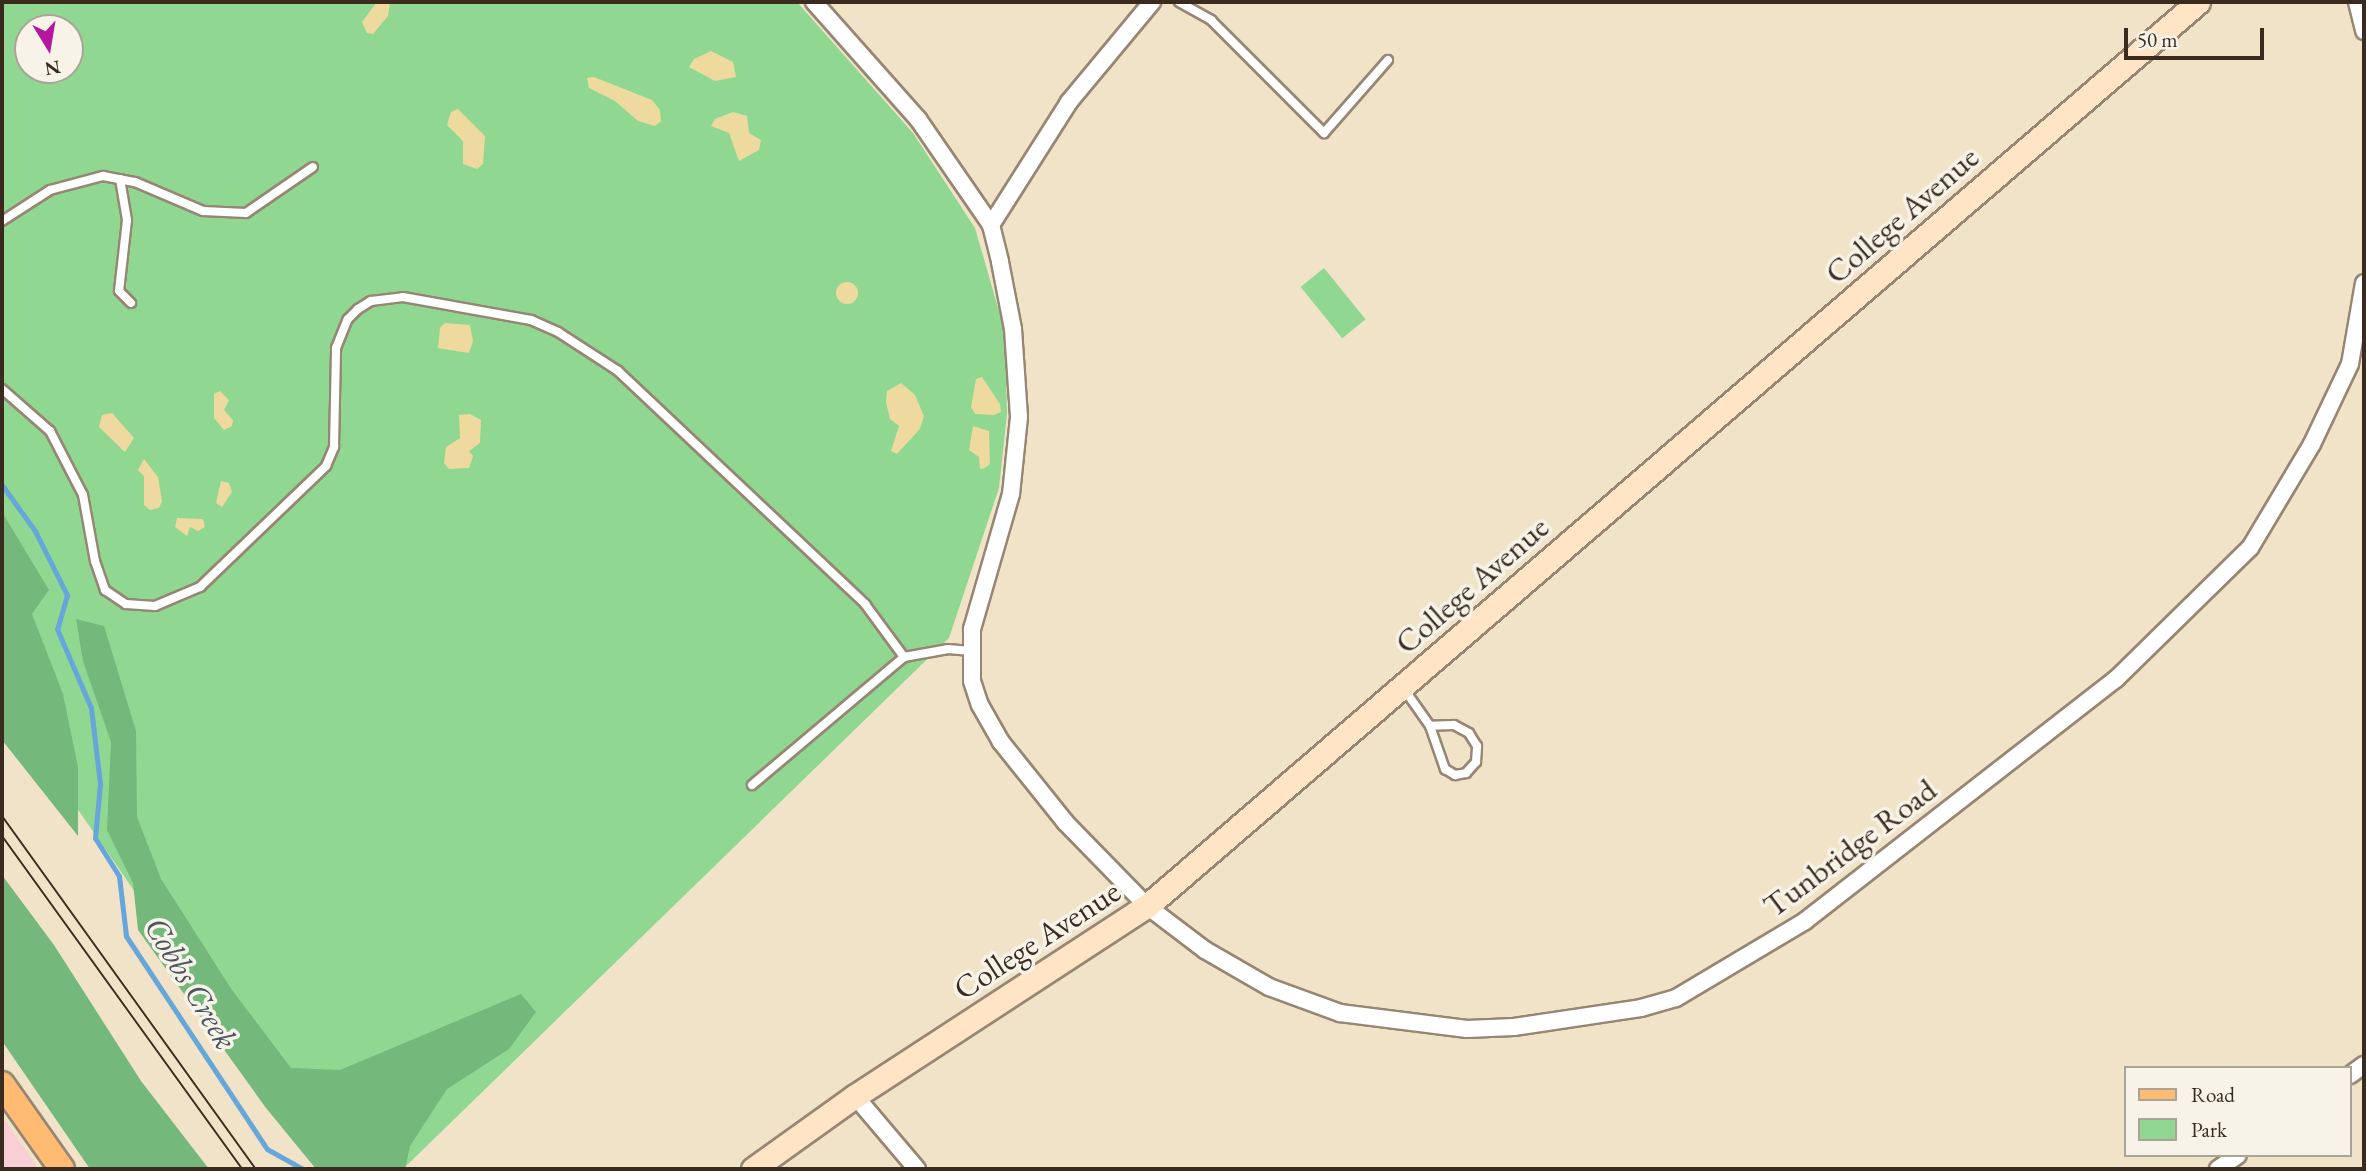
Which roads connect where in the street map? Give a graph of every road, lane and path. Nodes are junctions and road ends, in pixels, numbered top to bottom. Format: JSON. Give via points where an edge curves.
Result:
{"nodes":[{"id":1,"x":814,"y":2,"type":"edge"},
{"id":2,"x":1152,"y":2,"type":"edge"},
{"id":3,"x":1179,"y":2,"type":"edge"},
{"id":4,"x":2198,"y":2,"type":"edge"},
{"id":5,"x":2357,"y":2,"type":"edge"},
{"id":6,"x":2364,"y":31,"type":"edge"},
{"id":7,"x":1388,"y":60,"type":"dead end"},
{"id":8,"x":313,"y":167,"type":"dead end"},
{"id":9,"x":120,"y":179,"type":"junction"},
{"id":10,"x":2,"y":221,"type":"edge"},
{"id":11,"x":991,"y":225,"type":"junction"},
{"id":12,"x":2364,"y":284,"type":"edge"},
{"id":13,"x":131,"y":303,"type":"dead end"},
{"id":14,"x":2,"y":389,"type":"edge"},
{"id":15,"x":971,"y":651,"type":"junction"},
{"id":16,"x":904,"y":657,"type":"junction"},
{"id":17,"x":1402,"y":687,"type":"junction"},
{"id":18,"x":1430,"y":726,"type":"junction"},
{"id":19,"x":752,"y":785,"type":"dead end"},
{"id":20,"x":1147,"y":906,"type":"junction"},
{"id":21,"x":2,"y":1084,"type":"edge"},
{"id":22,"x":855,"y":1096,"type":"junction"},
{"id":23,"x":2235,"y":1157,"type":"edge"},
{"id":24,"x":62,"y":1169,"type":"edge"},
{"id":25,"x":753,"y":1169,"type":"edge"},
{"id":26,"x":917,"y":1169,"type":"edge"},
{"id":27,"x":2218,"y":1169,"type":"edge"}],
"edges":[{"from":1,"to":11,"type":"street","via":[[918,119]]},
{"from":2,"to":11,"type":"street","via":[[1069,102]]},
{"from":3,"to":7,"type":"lane","via":[[1212,20],[1324,133]]},
{"from":4,"to":17,"type":"main road","name":"College Avenue"},
{"from":5,"to":6,"type":"street"},
{"from":8,"to":9,"type":"lane","via":[[246,213],[230,215],[203,211]]},
{"from":9,"to":10,"type":"lane","via":[[103,176],[50,190]]},
{"from":9,"to":13,"type":"lane","via":[[127,220],[119,291]]},
{"from":11,"to":15,"type":"street","name":"Tunbridge Road","via":[[1013,329],[1019,428],[1011,494],[972,629]]},
{"from":12,"to":20,"type":"street","name":"Tunbridge Road","via":[[2350,364],[2312,444],[2250,548],[2116,679],[1805,921],[1676,998],[1578,1018],[1479,1028],[1340,1013],[1269,987],[1205,950]]},
{"from":14,"to":16,"type":"lane","via":[[50,431],[83,495],[105,590],[126,604],[155,606],[200,587],[326,466],[334,447],[335,348],[348,318],[358,309],[371,302],[403,298],[531,320],[618,371],[865,604]]},
{"from":15,"to":16,"type":"lane","via":[[948,649]]},
{"from":15,"to":20,"type":"street","name":"Tunbridge Road","via":[[980,705],[1001,742],[1065,822]]},
{"from":16,"to":19,"type":"lane"},
{"from":17,"to":18,"type":"lane"},
{"from":17,"to":20,"type":"main road","name":"College Avenue"},
{"from":18,"to":18,"type":"lane","via":[[1446,769],[1455,775],[1465,774],[1476,762],[1477,746],[1469,733],[1454,725]]},
{"from":20,"to":22,"type":"main road","name":"College Avenue"},
{"from":21,"to":24,"type":"main road"},
{"from":22,"to":25,"type":"main road","name":"College Avenue"},
{"from":22,"to":26,"type":"street"},
{"from":23,"to":27,"type":"street"}]}
